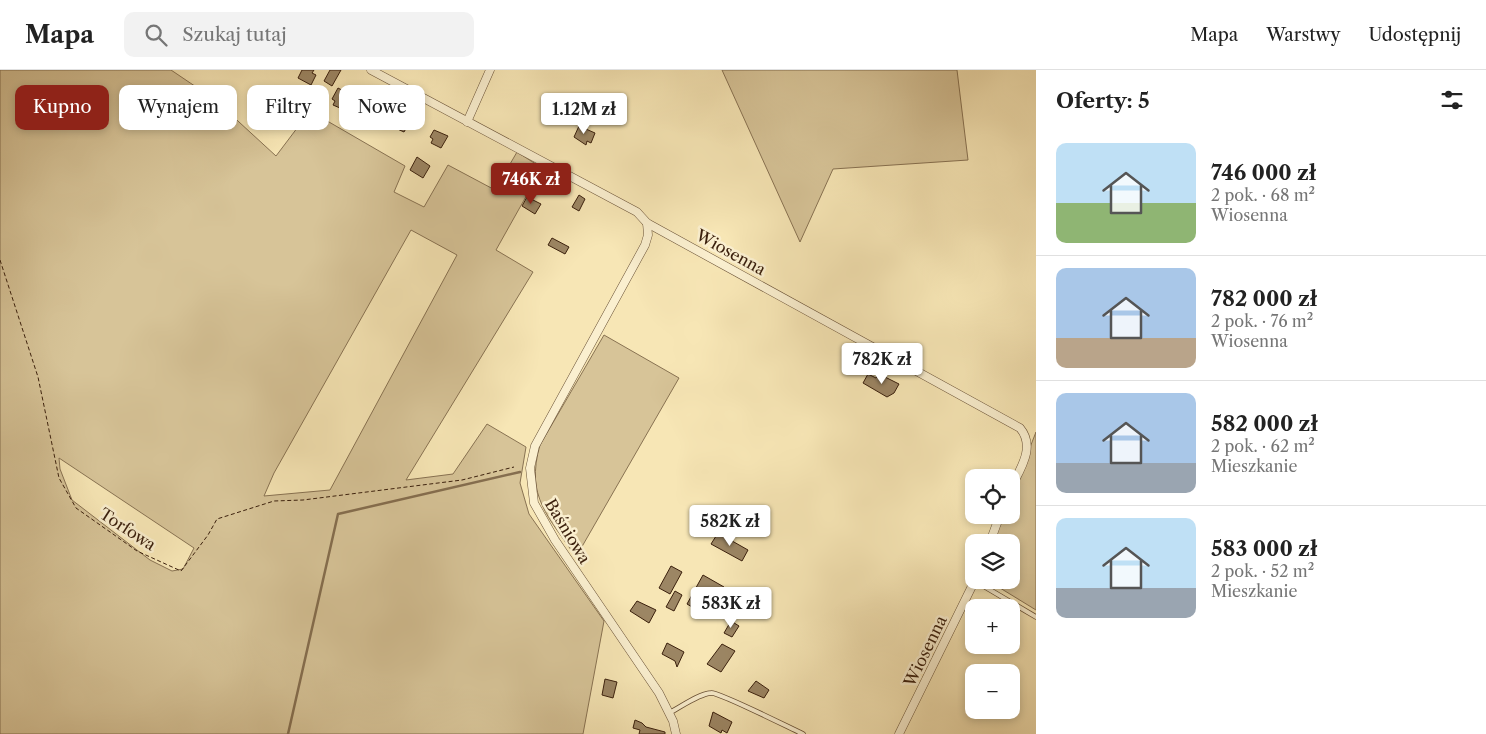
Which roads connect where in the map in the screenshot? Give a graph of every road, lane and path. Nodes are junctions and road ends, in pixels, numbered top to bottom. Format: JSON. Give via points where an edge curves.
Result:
{"nodes":[{"id":1,"x":371,"y":70,"type":"edge"},
{"id":2,"x":490,"y":70,"type":"edge"},
{"id":3,"x":467,"y":122,"type":"junction"},
{"id":4,"x":647,"y":223,"type":"junction"},
{"id":5,"x":0,"y":260,"type":"edge"},
{"id":6,"x":514,"y":467,"type":"dead end"},
{"id":7,"x":1019,"y":469,"type":"edge"},
{"id":8,"x":971,"y":589,"type":"edge"},
{"id":9,"x":990,"y":589,"type":"edge"},
{"id":10,"x":1036,"y":617,"type":"edge"},
{"id":11,"x":669,"y":713,"type":"junction"},
{"id":12,"x":676,"y":734,"type":"edge"},
{"id":13,"x":803,"y":734,"type":"edge"},
{"id":14,"x":899,"y":734,"type":"edge"}],
"edges":[{"from":1,"to":3,"type":"street","name":"Wiosenna"},
{"from":2,"to":3,"type":"street"},
{"from":3,"to":4,"type":"street","name":"Wiosenna","via":[[637,212]]},
{"from":4,"to":7,"type":"street","name":"Wiosenna","via":[[1020,428],[1025,435],[1027,450]]},
{"from":4,"to":11,"type":"street","name":"Baśniowa","via":[[645,245],[535,446],[530,475],[534,503]]},
{"from":5,"to":6,"type":"path","name":"Torfowa","via":[[38,377],[59,478],[76,508],[136,551],[181,572],[217,519],[274,501],[462,480]]},
{"from":8,"to":14,"type":"street","name":"Wiosenna"},
{"from":9,"to":10,"type":"lane"},
{"from":11,"to":12,"type":"street","name":"Baśniowa"},
{"from":11,"to":13,"type":"lane","via":[[705,695],[721,694]]}]}
